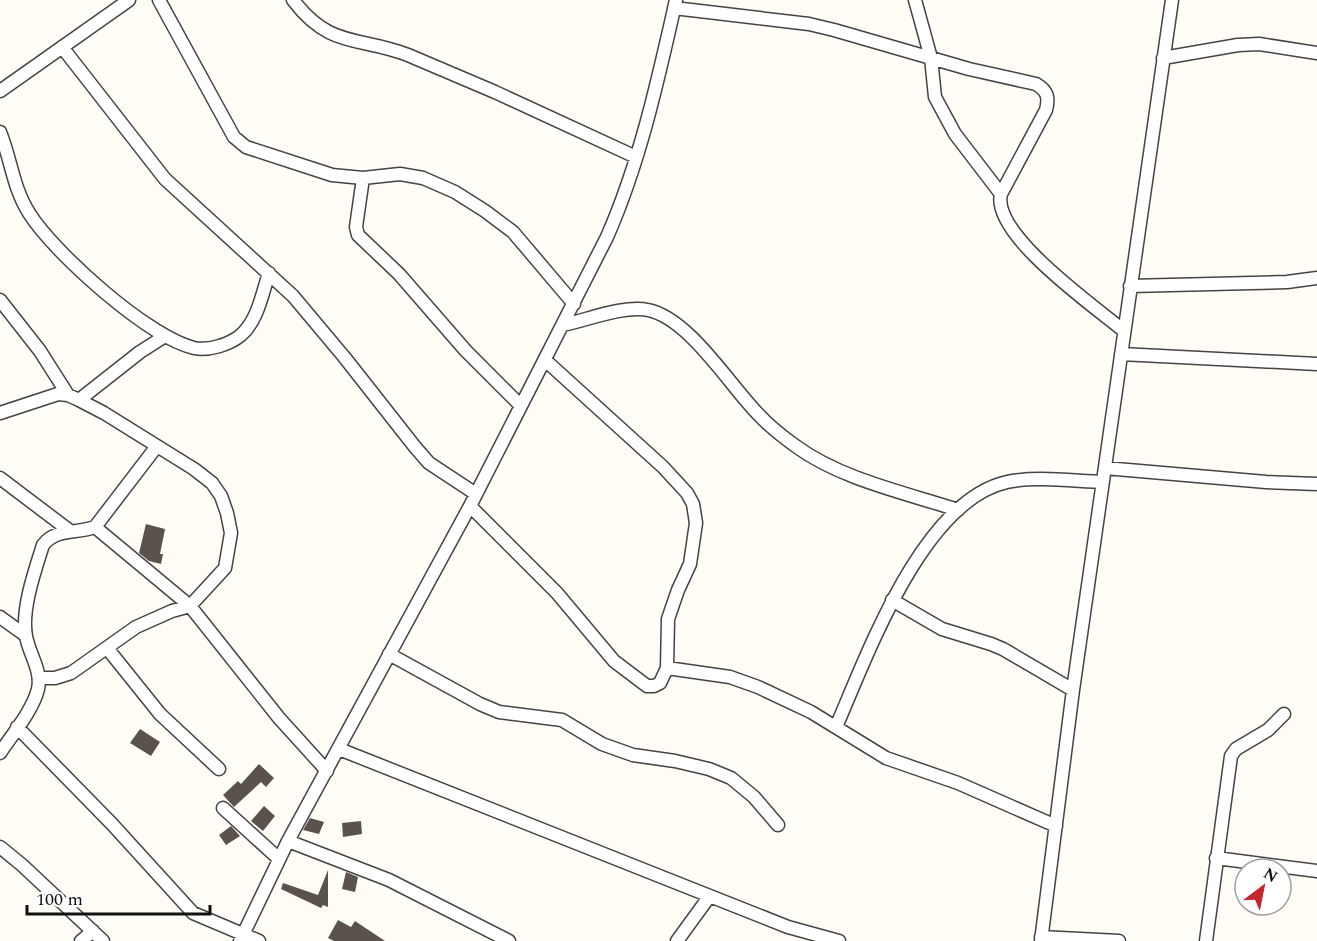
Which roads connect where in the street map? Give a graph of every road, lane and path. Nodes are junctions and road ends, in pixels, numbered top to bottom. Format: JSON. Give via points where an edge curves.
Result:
{"nodes":[{"id":1,"x":129,"y":0,"type":"edge"},
{"id":2,"x":159,"y":0,"type":"edge"},
{"id":3,"x":293,"y":0,"type":"edge"},
{"id":4,"x":915,"y":0,"type":"edge"},
{"id":5,"x":1172,"y":0,"type":"edge"},
{"id":6,"x":675,"y":4,"type":"edge"},
{"id":7,"x":62,"y":47,"type":"junction"},
{"id":8,"x":1317,"y":53,"type":"edge"},
{"id":9,"x":931,"y":58,"type":"junction"},
{"id":10,"x":1163,"y":58,"type":"junction"},
{"id":11,"x":0,"y":91,"type":"edge"},
{"id":12,"x":0,"y":132,"type":"edge"},
{"id":13,"x":636,"y":157,"type":"junction"},
{"id":14,"x":363,"y":178,"type":"junction"},
{"id":15,"x":1001,"y":194,"type":"junction"},
{"id":16,"x":269,"y":273,"type":"junction"},
{"id":17,"x":1317,"y":278,"type":"edge"},
{"id":18,"x":1131,"y":286,"type":"junction"},
{"id":19,"x":0,"y":300,"type":"edge"},
{"id":20,"x":574,"y":304,"type":"junction"},
{"id":21,"x":563,"y":325,"type":"junction"},
{"id":22,"x":1124,"y":331,"type":"junction"},
{"id":23,"x":165,"y":336,"type":"junction"},
{"id":24,"x":1121,"y":354,"type":"junction"},
{"id":25,"x":545,"y":360,"type":"junction"},
{"id":26,"x":1317,"y":364,"type":"edge"},
{"id":27,"x":73,"y":397,"type":"junction"},
{"id":28,"x":521,"y":406,"type":"junction"},
{"id":29,"x":0,"y":413,"type":"edge"},
{"id":30,"x":157,"y":447,"type":"junction"},
{"id":31,"x":1105,"y":468,"type":"junction"},
{"id":32,"x":0,"y":478,"type":"edge"},
{"id":33,"x":1103,"y":482,"type":"junction"},
{"id":34,"x":1317,"y":484,"type":"edge"},
{"id":35,"x":473,"y":500,"type":"junction"},
{"id":36,"x":958,"y":510,"type":"junction"},
{"id":37,"x":95,"y":527,"type":"junction"},
{"id":38,"x":70,"y":531,"type":"junction"},
{"id":39,"x":892,"y":600,"type":"junction"},
{"id":40,"x":190,"y":606,"type":"junction"},
{"id":41,"x":0,"y":617,"type":"edge"},
{"id":42,"x":25,"y":635,"type":"junction"},
{"id":43,"x":107,"y":648,"type":"junction"},
{"id":44,"x":389,"y":654,"type":"junction"},
{"id":45,"x":667,"y":668,"type":"junction"},
{"id":46,"x":39,"y":678,"type":"junction"},
{"id":47,"x":1073,"y":690,"type":"junction"},
{"id":48,"x":1284,"y":714,"type":"dead end"},
{"id":49,"x":17,"y":727,"type":"junction"},
{"id":50,"x":836,"y":727,"type":"junction"},
{"id":51,"x":339,"y":749,"type":"junction"},
{"id":52,"x":0,"y":753,"type":"edge"},
{"id":53,"x":219,"y":769,"type":"dead end"},
{"id":54,"x":327,"y":771,"type":"junction"},
{"id":55,"x":223,"y":808,"type":"dead end"},
{"id":56,"x":777,"y":825,"type":"dead end"},
{"id":57,"x":1056,"y":826,"type":"junction"},
{"id":58,"x":288,"y":841,"type":"junction"},
{"id":59,"x":0,"y":848,"type":"edge"},
{"id":60,"x":1216,"y":858,"type":"junction"},
{"id":61,"x":279,"y":859,"type":"junction"},
{"id":62,"x":1317,"y":871,"type":"edge"},
{"id":63,"x":709,"y":897,"type":"junction"},
{"id":64,"x":93,"y":931,"type":"junction"},
{"id":65,"x":241,"y":937,"type":"edge"},
{"id":66,"x":1041,"y":939,"type":"edge"},
{"id":67,"x":81,"y":941,"type":"edge"},
{"id":68,"x":103,"y":941,"type":"edge"},
{"id":69,"x":259,"y":941,"type":"edge"},
{"id":70,"x":508,"y":941,"type":"edge"},
{"id":71,"x":677,"y":941,"type":"edge"},
{"id":72,"x":839,"y":941,"type":"edge"},
{"id":73,"x":1119,"y":941,"type":"edge"},
{"id":74,"x":1206,"y":941,"type":"edge"}],
"edges":[{"from":1,"to":7,"type":"street"},
{"from":2,"to":14,"type":"street","via":[[234,136],[246,147],[332,175]]},
{"from":3,"to":13,"type":"street","via":[[308,18],[332,35],[408,55]]},
{"from":4,"to":9,"type":"street"},
{"from":5,"to":10,"type":"street"},
{"from":6,"to":9,"type":"street","via":[[809,24]]},
{"from":6,"to":13,"type":"street"},
{"from":7,"to":11,"type":"street"},
{"from":7,"to":16,"type":"street","via":[[165,179]]},
{"from":8,"to":10,"type":"street","via":[[1238,45]]},
{"from":9,"to":15,"type":"street","via":[[935,97],[942,111]]},
{"from":9,"to":15,"type":"street","via":[[1036,84],[1047,93],[1046,110]]},
{"from":10,"to":18,"type":"street"},
{"from":12,"to":23,"type":"street","via":[[18,193],[38,227],[70,262]]},
{"from":13,"to":20,"type":"street","via":[[620,208]]},
{"from":14,"to":20,"type":"street","via":[[400,174],[423,178],[455,192],[513,232]]},
{"from":14,"to":28,"type":"street","via":[[358,235]]},
{"from":15,"to":22,"type":"street","via":[[1002,214],[1027,249]]},
{"from":16,"to":23,"type":"street","via":[[255,316],[239,337],[209,348],[195,348]]},
{"from":16,"to":35,"type":"street","via":[[293,296],[422,455]]},
{"from":17,"to":18,"type":"street"},
{"from":18,"to":22,"type":"street"},
{"from":19,"to":27,"type":"street"},
{"from":20,"to":21,"type":"street"},
{"from":21,"to":25,"type":"street"},
{"from":21,"to":36,"type":"street","via":[[631,309],[649,310],[684,330],[758,414],[799,449],[859,477]]},
{"from":22,"to":24,"type":"street"},
{"from":23,"to":27,"type":"street"},
{"from":24,"to":26,"type":"street"},
{"from":24,"to":31,"type":"street"},
{"from":25,"to":28,"type":"street"},
{"from":25,"to":45,"type":"street","via":[[663,467],[693,504],[696,523],[690,564],[668,619]]},
{"from":27,"to":29,"type":"street","via":[[58,394]]},
{"from":27,"to":30,"type":"street"},
{"from":28,"to":35,"type":"street"},
{"from":30,"to":37,"type":"street"},
{"from":30,"to":40,"type":"street","via":[[212,483],[227,513],[231,533],[225,568]]},
{"from":31,"to":33,"type":"street"},
{"from":31,"to":34,"type":"street"},
{"from":32,"to":38,"type":"street"},
{"from":33,"to":36,"type":"street","via":[[1006,482]]},
{"from":33,"to":47,"type":"street"},
{"from":35,"to":44,"type":"street"},
{"from":35,"to":45,"type":"street","via":[[614,661],[647,686],[660,683]]},
{"from":36,"to":39,"type":"street","via":[[933,538]]},
{"from":37,"to":38,"type":"street"},
{"from":37,"to":40,"type":"street"},
{"from":38,"to":42,"type":"street","via":[[57,533],[43,545],[26,611]]},
{"from":39,"to":47,"type":"street","via":[[942,629],[998,646]]},
{"from":39,"to":50,"type":"street"},
{"from":40,"to":43,"type":"street","via":[[136,627]]},
{"from":40,"to":54,"type":"street","via":[[279,718]]},
{"from":41,"to":42,"type":"street"},
{"from":42,"to":46,"type":"street"},
{"from":43,"to":46,"type":"street","via":[[71,673]]},
{"from":43,"to":53,"type":"street","via":[[160,714]]},
{"from":44,"to":51,"type":"street"},
{"from":44,"to":56,"type":"street","via":[[499,712],[562,720],[602,744],[633,755],[709,769],[730,778],[754,797]]},
{"from":45,"to":50,"type":"street","via":[[730,676]]},
{"from":46,"to":49,"type":"street","via":[[35,699]]},
{"from":47,"to":57,"type":"street"},
{"from":48,"to":60,"type":"street","via":[[1231,756]]},
{"from":49,"to":52,"type":"street"},
{"from":49,"to":65,"type":"street","via":[[193,913]]},
{"from":50,"to":57,"type":"street","via":[[886,758],[957,783]]},
{"from":51,"to":54,"type":"street"},
{"from":51,"to":63,"type":"street"},
{"from":54,"to":58,"type":"street"},
{"from":55,"to":61,"type":"street"},
{"from":57,"to":66,"type":"street"},
{"from":58,"to":61,"type":"street"},
{"from":58,"to":70,"type":"street","via":[[389,880]]},
{"from":59,"to":64,"type":"street"},
{"from":60,"to":62,"type":"street"},
{"from":60,"to":74,"type":"street"},
{"from":61,"to":65,"type":"street"},
{"from":63,"to":71,"type":"street"},
{"from":63,"to":72,"type":"street","via":[[788,927]]},
{"from":64,"to":67,"type":"street"},
{"from":64,"to":68,"type":"street"},
{"from":65,"to":69,"type":"street"},
{"from":66,"to":73,"type":"street"}]}
